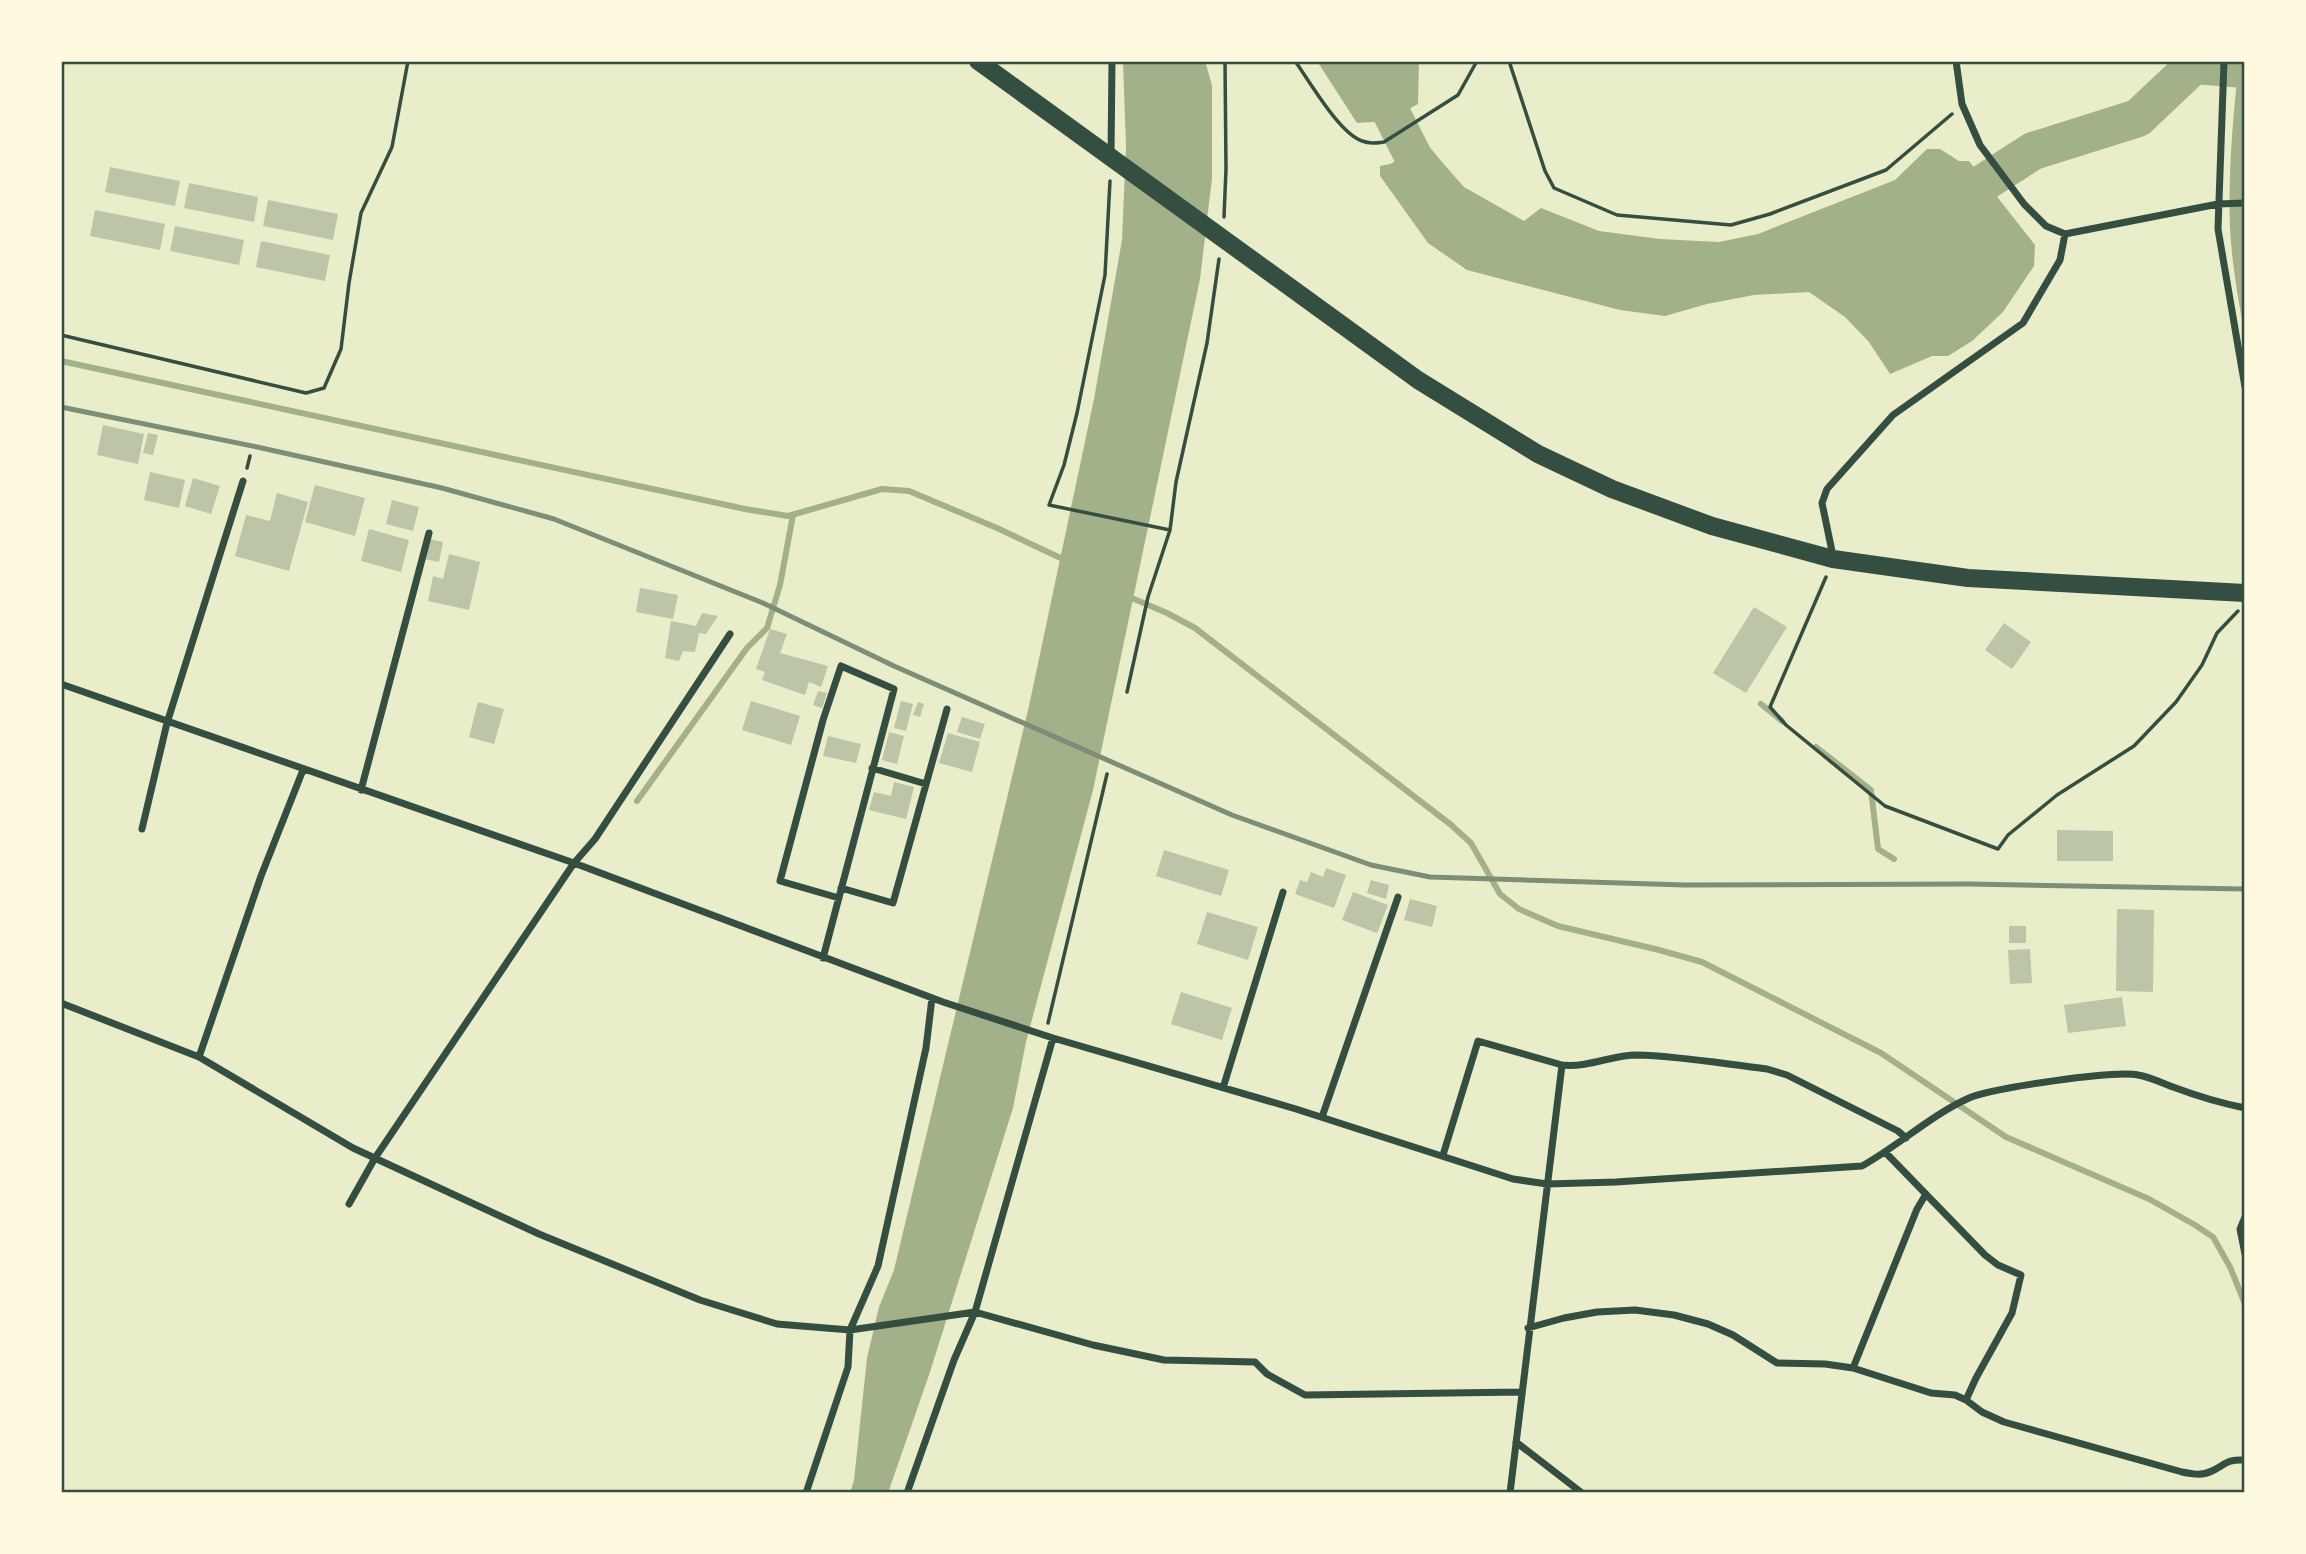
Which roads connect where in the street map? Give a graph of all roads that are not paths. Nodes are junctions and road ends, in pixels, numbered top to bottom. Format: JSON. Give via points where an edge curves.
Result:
{"nodes":[{"id":1,"x":978,"y":61,"type":"edge"},
{"id":2,"x":1112,"y":61,"type":"edge"},
{"id":3,"x":1956,"y":61,"type":"edge"},
{"id":4,"x":2224,"y":61,"type":"edge"},
{"id":5,"x":1116,"y":162,"type":"junction"},
{"id":6,"x":2245,"y":203,"type":"edge"},
{"id":7,"x":2218,"y":204,"type":"junction"},
{"id":8,"x":2065,"y":234,"type":"junction"},
{"id":9,"x":2245,"y":387,"type":"edge"},
{"id":10,"x":243,"y":481,"type":"dead end"},
{"id":11,"x":429,"y":533,"type":"dead end"},
{"id":12,"x":1833,"y":559,"type":"junction"},
{"id":13,"x":2245,"y":593,"type":"edge"},
{"id":14,"x":730,"y":634,"type":"dead end"},
{"id":15,"x":61,"y":684,"type":"edge"},
{"id":16,"x":947,"y":709,"type":"dead end"},
{"id":17,"x":167,"y":723,"type":"junction"},
{"id":18,"x":872,"y":768,"type":"junction"},
{"id":19,"x":303,"y":770,"type":"junction"},
{"id":20,"x":926,"y":783,"type":"junction"},
{"id":21,"x":361,"y":790,"type":"junction"},
{"id":22,"x":142,"y":830,"type":"dead end"},
{"id":23,"x":574,"y":863,"type":"junction"},
{"id":24,"x":841,"y":888,"type":"junction"},
{"id":25,"x":1283,"y":892,"type":"dead end"},
{"id":26,"x":1398,"y":897,"type":"dead end"},
{"id":27,"x":839,"y":898,"type":"junction"},
{"id":28,"x":823,"y":958,"type":"junction"},
{"id":29,"x":932,"y":998,"type":"junction"},
{"id":30,"x":61,"y":1003,"type":"edge"},
{"id":31,"x":1047,"y":1036,"type":"junction"},
{"id":32,"x":199,"y":1057,"type":"junction"},
{"id":33,"x":1562,"y":1065,"type":"junction"},
{"id":34,"x":1223,"y":1088,"type":"junction"},
{"id":35,"x":2245,"y":1108,"type":"edge"},
{"id":36,"x":1322,"y":1117,"type":"junction"},
{"id":37,"x":1906,"y":1138,"type":"junction"},
{"id":38,"x":1886,"y":1153,"type":"junction"},
{"id":39,"x":1443,"y":1155,"type":"junction"},
{"id":40,"x":375,"y":1158,"type":"junction"},
{"id":41,"x":1547,"y":1184,"type":"junction"},
{"id":42,"x":1926,"y":1194,"type":"junction"},
{"id":43,"x":349,"y":1204,"type":"dead end"},
{"id":44,"x":2245,"y":1217,"type":"edge"},
{"id":45,"x":2245,"y":1254,"type":"edge"},
{"id":46,"x":975,"y":1312,"type":"junction"},
{"id":47,"x":1528,"y":1328,"type":"junction"},
{"id":48,"x":850,"y":1330,"type":"junction"},
{"id":49,"x":1853,"y":1368,"type":"junction"},
{"id":50,"x":1522,"y":1392,"type":"junction"},
{"id":51,"x":1966,"y":1400,"type":"junction"},
{"id":52,"x":1516,"y":1442,"type":"junction"},
{"id":53,"x":2245,"y":1460,"type":"edge"},
{"id":54,"x":806,"y":1493,"type":"edge"},
{"id":55,"x":907,"y":1493,"type":"edge"},
{"id":56,"x":1510,"y":1493,"type":"edge"},
{"id":57,"x":1582,"y":1493,"type":"edge"}],
"edges":[{"from":1,"to":5,"type":"main road"},
{"from":2,"to":5,"type":"street"},
{"from":3,"to":8,"type":"street","via":[[1962,104],[1980,145],[2024,204],[2046,226]]},
{"from":4,"to":7,"type":"street"},
{"from":5,"to":12,"type":"main road","via":[[1418,380],[1538,454],[1612,489],[1712,526]]},
{"from":6,"to":7,"type":"street"},
{"from":7,"to":8,"type":"street"},
{"from":7,"to":9,"type":"street","via":[[2218,229]]},
{"from":8,"to":12,"type":"street","via":[[2060,260],[2023,323],[1893,415],[1827,489],[1822,503]]},
{"from":10,"to":17,"type":"street"},
{"from":11,"to":21,"type":"street"},
{"from":12,"to":13,"type":"main road","via":[[1968,578]]},
{"from":14,"to":23,"type":"street","via":[[595,839]]},
{"from":15,"to":17,"type":"street"},
{"from":16,"to":20,"type":"street"},
{"from":17,"to":19,"type":"street"},
{"from":17,"to":22,"type":"street"},
{"from":18,"to":20,"type":"street"},
{"from":18,"to":24,"type":"street"},
{"from":18,"to":27,"type":"street","via":[[894,689],[841,666],[780,881]]},
{"from":19,"to":21,"type":"street"},
{"from":19,"to":32,"type":"street"},
{"from":20,"to":24,"type":"street","via":[[894,903]]},
{"from":21,"to":23,"type":"street"},
{"from":23,"to":28,"type":"street"},
{"from":23,"to":40,"type":"street"},
{"from":24,"to":27,"type":"street"},
{"from":25,"to":34,"type":"street"},
{"from":26,"to":36,"type":"street"},
{"from":27,"to":28,"type":"street"},
{"from":28,"to":29,"type":"street"},
{"from":29,"to":31,"type":"street"},
{"from":29,"to":48,"type":"street","via":[[926,1048],[878,1266]]},
{"from":30,"to":32,"type":"street"},
{"from":31,"to":34,"type":"street"},
{"from":31,"to":46,"type":"street"},
{"from":32,"to":40,"type":"street"},
{"from":33,"to":37,"type":"street","via":[[1576,1067],[1637,1055],[1767,1069],[1787,1075]]},
{"from":33,"to":39,"type":"street","via":[[1478,1041]]},
{"from":33,"to":41,"type":"street"},
{"from":34,"to":36,"type":"street"},
{"from":35,"to":37,"type":"street","via":[[2137,1074],[2105,1074],[1970,1097]]},
{"from":36,"to":39,"type":"street"},
{"from":37,"to":38,"type":"street"},
{"from":38,"to":41,"type":"street","via":[[1861,1167],[1842,1169]]},
{"from":38,"to":42,"type":"street"},
{"from":39,"to":41,"type":"street","via":[[1513,1179]]},
{"from":40,"to":43,"type":"street"},
{"from":40,"to":48,"type":"street","via":[[562,1244],[700,1300],[777,1324]]},
{"from":41,"to":47,"type":"street"},
{"from":42,"to":49,"type":"street"},
{"from":42,"to":51,"type":"street","via":[[1985,1255],[2021,1275],[2012,1313]]},
{"from":44,"to":45,"type":"street","via":[[2240,1229]]},
{"from":46,"to":48,"type":"street"},
{"from":46,"to":50,"type":"street","via":[[1164,1360],[1255,1362],[1267,1374],[1306,1395]]},
{"from":46,"to":55,"type":"street"},
{"from":47,"to":49,"type":"street","via":[[1597,1312],[1635,1310],[1708,1324],[1777,1363]]},
{"from":47,"to":50,"type":"street"},
{"from":48,"to":54,"type":"street","via":[[848,1367]]},
{"from":49,"to":51,"type":"street"},
{"from":50,"to":52,"type":"street"},
{"from":51,"to":53,"type":"street","via":[[2004,1422],[2182,1472],[2196,1475],[2232,1459]]},
{"from":52,"to":56,"type":"street"},
{"from":52,"to":57,"type":"street"}]}
